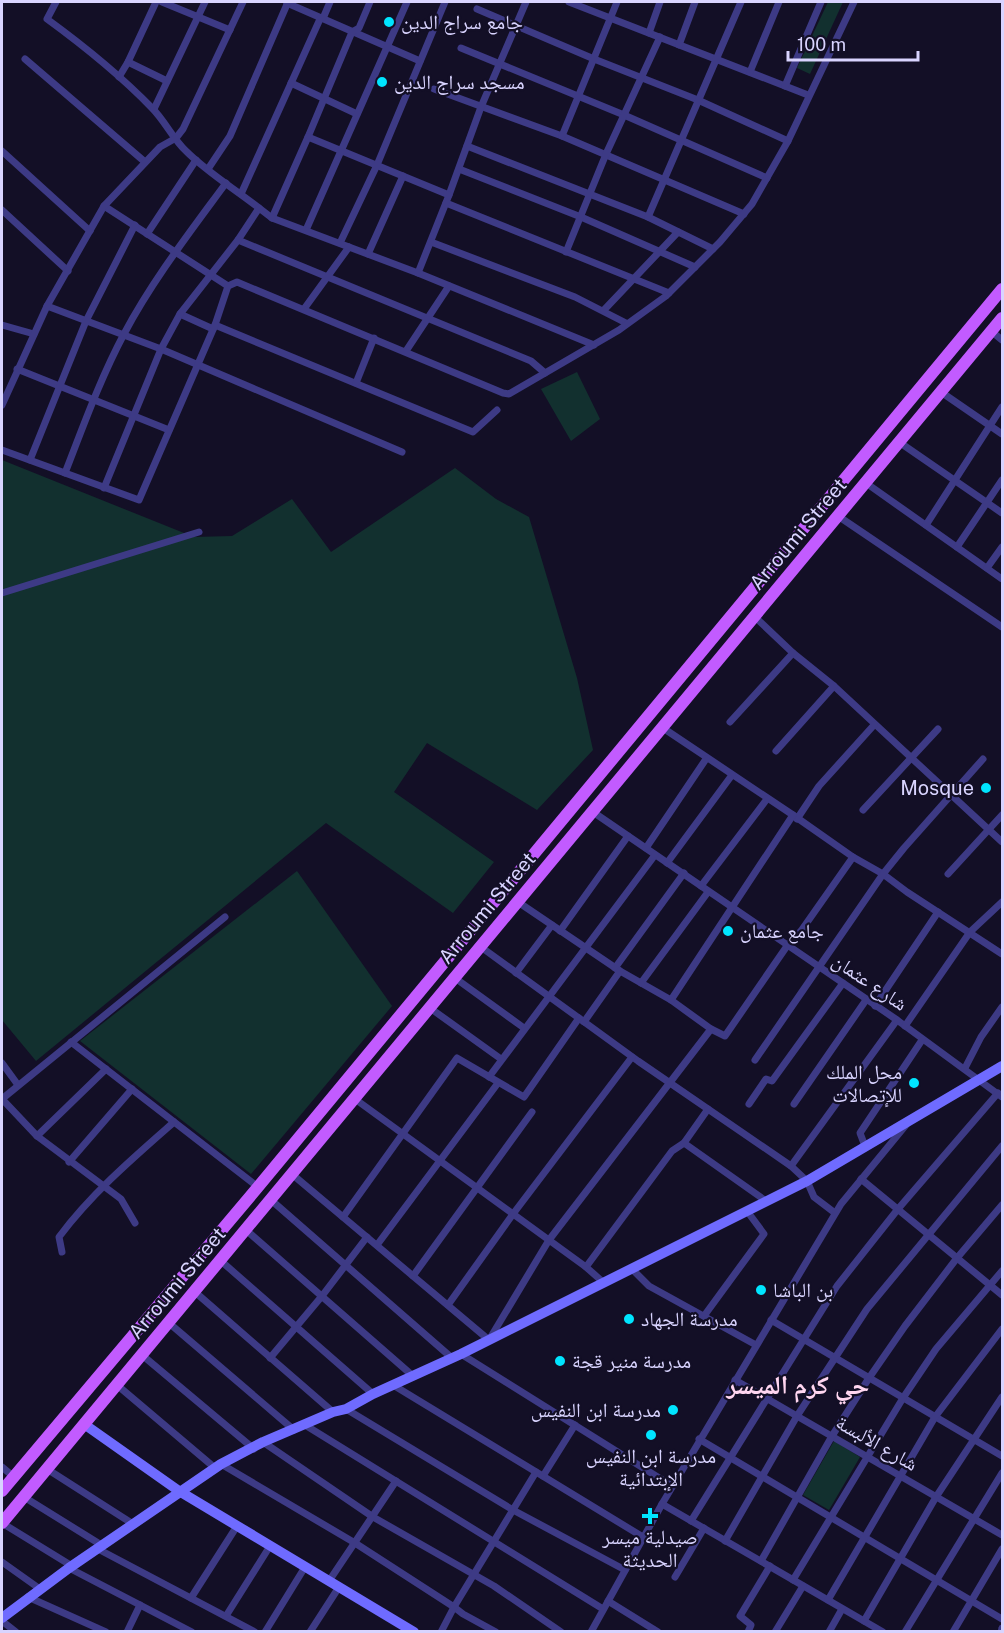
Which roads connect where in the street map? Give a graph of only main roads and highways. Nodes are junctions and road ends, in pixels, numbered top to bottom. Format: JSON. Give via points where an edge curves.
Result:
{"nodes":[{"id":1,"x":1002,"y":289,"type":"edge"},
{"id":2,"x":1002,"y":318,"type":"edge"},
{"id":3,"x":1002,"y":1066,"type":"edge"},
{"id":4,"x":84,"y":1424,"type":"junction"},
{"id":5,"x":2,"y":1491,"type":"edge"},
{"id":6,"x":179,"y":1491,"type":"junction"},
{"id":7,"x":2,"y":1523,"type":"edge"},
{"id":8,"x":2,"y":1620,"type":"edge"},
{"id":9,"x":414,"y":1632,"type":"edge"}],
"edges":[{"from":1,"to":5,"type":"main road","name":"Arroumi Street"},
{"from":2,"to":4,"type":"main road","name":"Arroumi Street"},
{"from":3,"to":6,"type":"main road","via":[[807,1181],[456,1356],[258,1446]]},
{"from":4,"to":6,"type":"main road"},
{"from":4,"to":7,"type":"main road","name":"Arroumi Street"},
{"from":6,"to":8,"type":"main road","via":[[28,1597]]},
{"from":6,"to":9,"type":"main road"}]}
